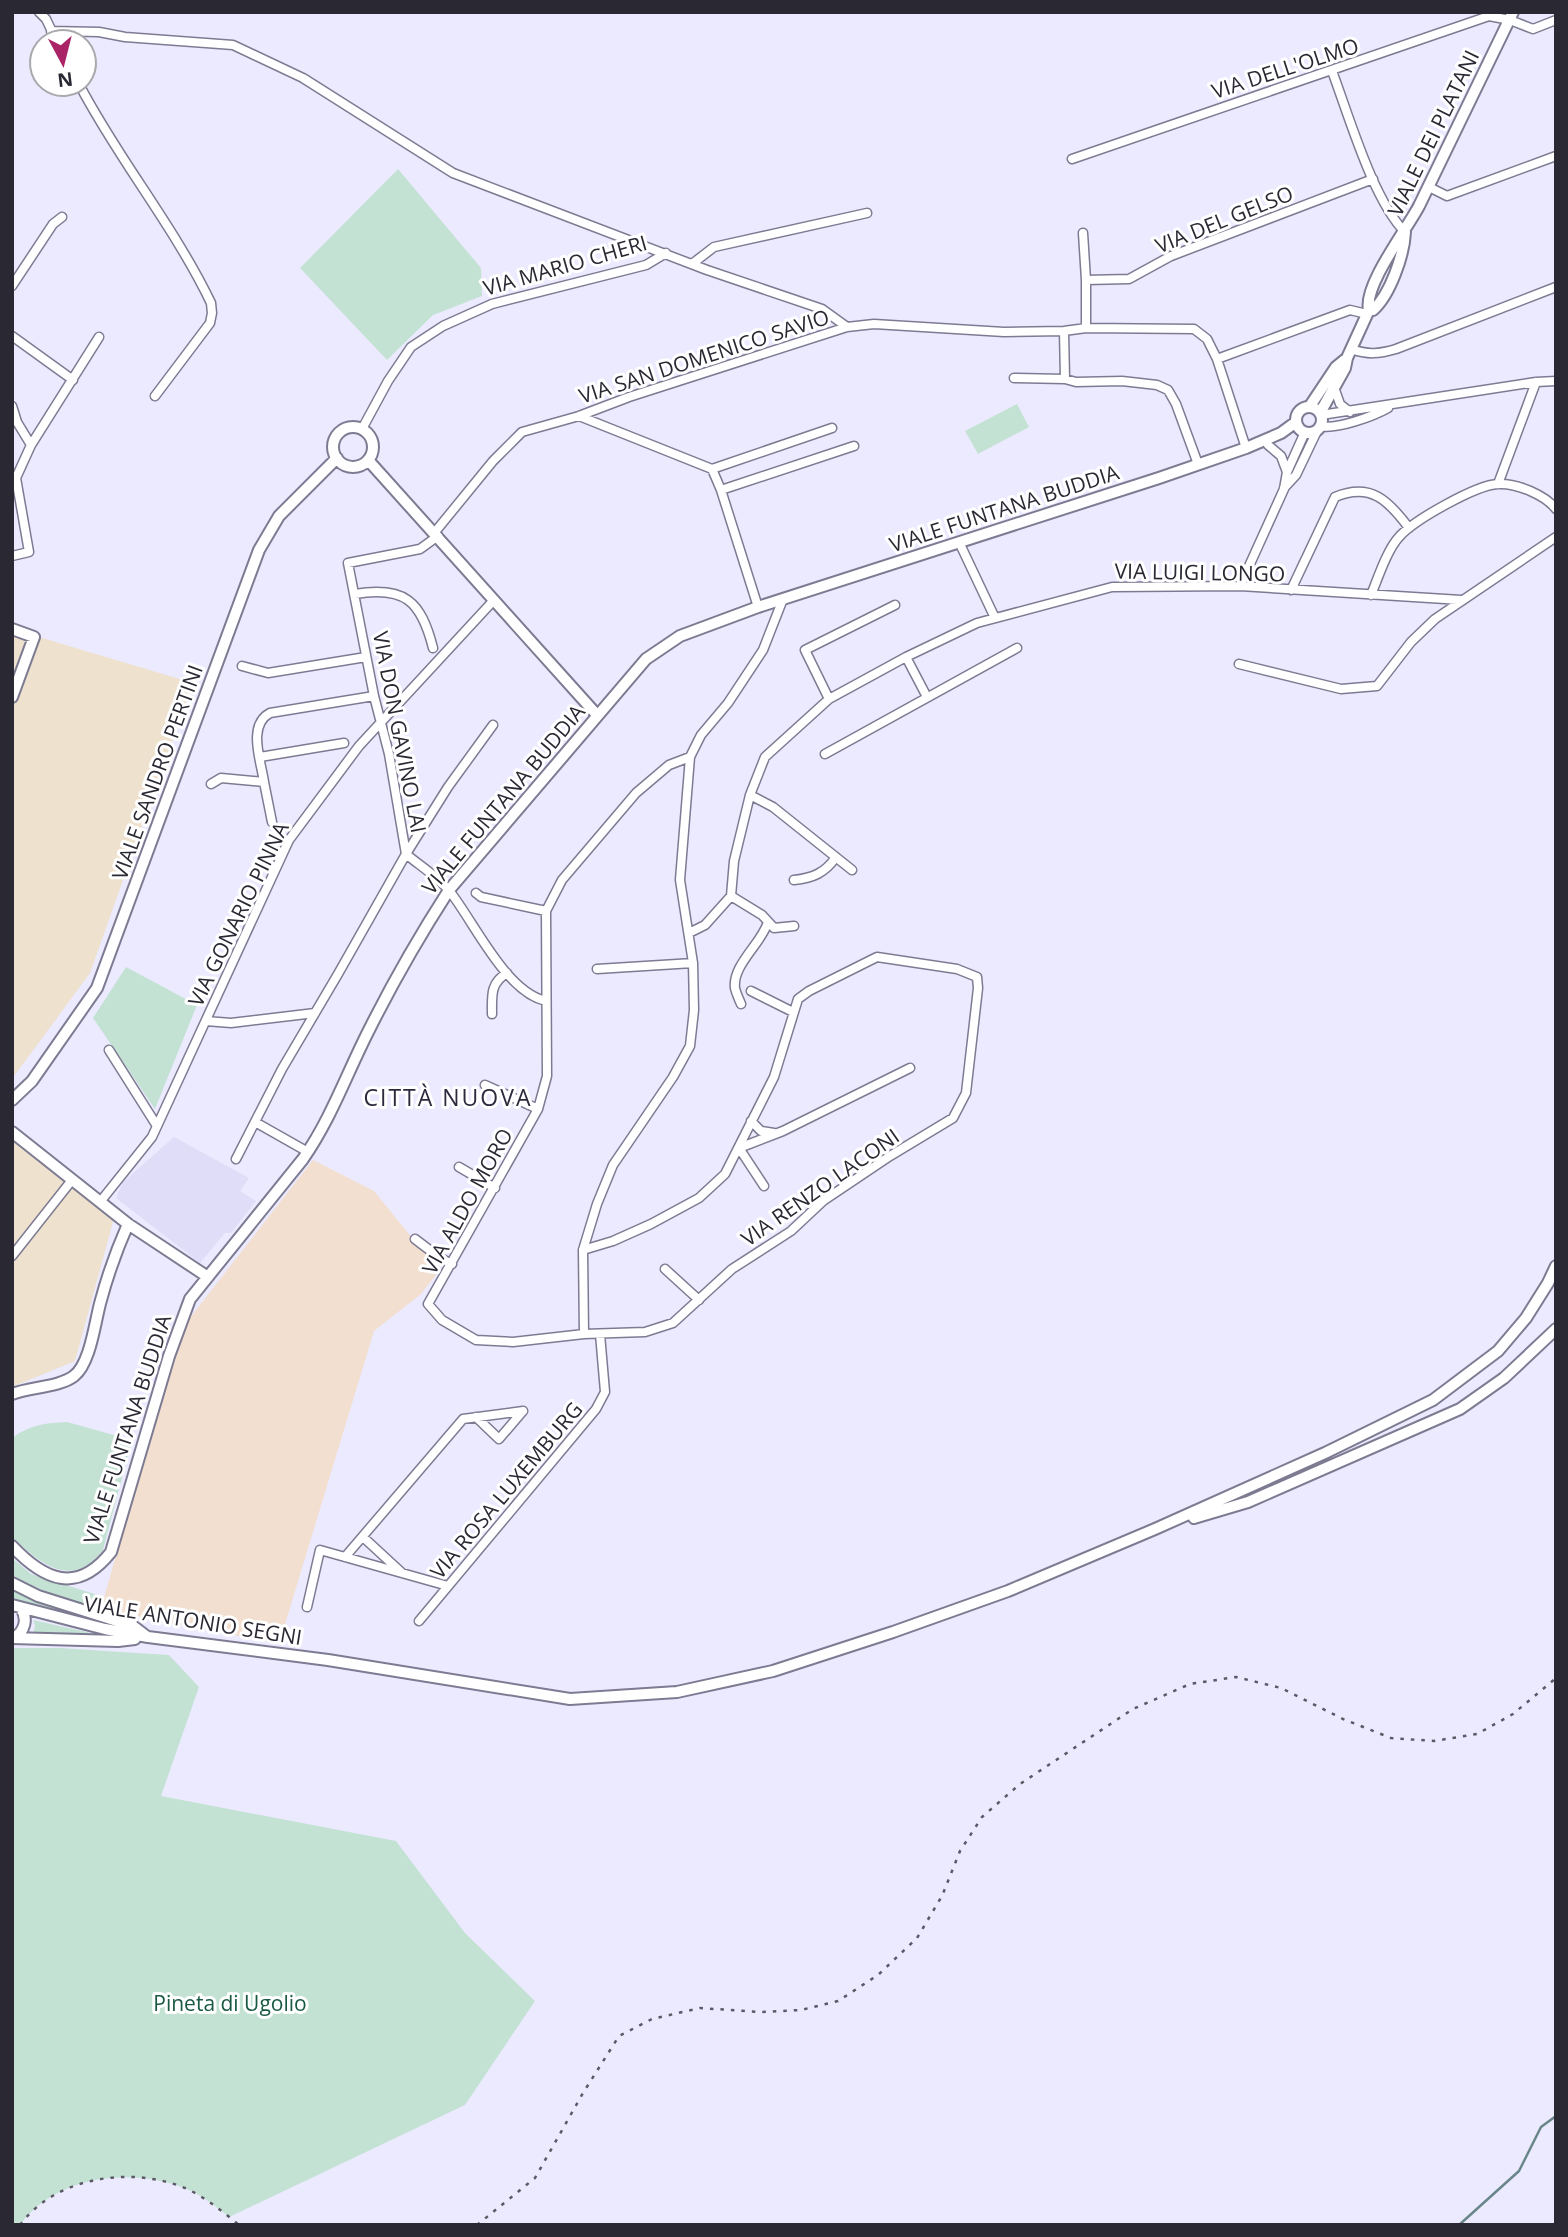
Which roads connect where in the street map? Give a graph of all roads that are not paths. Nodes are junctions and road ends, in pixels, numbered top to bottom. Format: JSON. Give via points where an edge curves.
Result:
{"nodes":[{"id":1,"x":1511,"y":16,"type":"edge"},
{"id":2,"x":1556,"y":20,"type":"edge"},
{"id":3,"x":98,"y":32,"type":"edge"},
{"id":4,"x":1332,"y":71,"type":"junction"},
{"id":5,"x":86,"y":98,"type":"edge"},
{"id":6,"x":1556,"y":156,"type":"edge"},
{"id":7,"x":1072,"y":159,"type":"dead end"},
{"id":8,"x":1373,"y":179,"type":"junction"},
{"id":9,"x":1429,"y":187,"type":"junction"},
{"id":10,"x":867,"y":213,"type":"dead end"},
{"id":11,"x":61,"y":217,"type":"dead end"},
{"id":12,"x":1405,"y":232,"type":"junction"},
{"id":13,"x":1083,"y":233,"type":"dead end"},
{"id":14,"x":666,"y":253,"type":"junction"},
{"id":15,"x":692,"y":264,"type":"junction"},
{"id":16,"x":1086,"y":280,"type":"junction"},
{"id":17,"x":12,"y":286,"type":"edge"},
{"id":18,"x":1556,"y":287,"type":"edge"},
{"id":19,"x":1368,"y":312,"type":"junction"},
{"id":20,"x":847,"y":327,"type":"junction"},
{"id":21,"x":1086,"y":328,"type":"junction"},
{"id":22,"x":1064,"y":331,"type":"junction"},
{"id":23,"x":12,"y":336,"type":"edge"},
{"id":24,"x":99,"y":337,"type":"dead end"},
{"id":25,"x":1349,"y":354,"type":"junction"},
{"id":26,"x":1217,"y":359,"type":"junction"},
{"id":27,"x":1014,"y":378,"type":"dead end"},
{"id":28,"x":1065,"y":379,"type":"junction"},
{"id":29,"x":74,"y":380,"type":"junction"},
{"id":30,"x":1556,"y":381,"type":"edge"},
{"id":31,"x":1536,"y":382,"type":"junction"},
{"id":32,"x":1334,"y":387,"type":"junction"},
{"id":33,"x":155,"y":396,"type":"dead end"},
{"id":34,"x":1391,"y":406,"type":"junction"},
{"id":35,"x":12,"y":407,"type":"edge"},
{"id":36,"x":1310,"y":407,"type":"junction"},
{"id":37,"x":1350,"y":412,"type":"junction"},
{"id":38,"x":579,"y":416,"type":"junction"},
{"id":39,"x":1320,"y":421,"type":"junction"},
{"id":40,"x":1296,"y":422,"type":"junction"},
{"id":41,"x":832,"y":428,"type":"dead end"},
{"id":42,"x":362,"y":429,"type":"junction"},
{"id":43,"x":1304,"y":432,"type":"junction"},
{"id":44,"x":31,"y":445,"type":"junction"},
{"id":45,"x":1268,"y":445,"type":"junction"},
{"id":46,"x":855,"y":446,"type":"dead end"},
{"id":47,"x":1246,"y":448,"type":"junction"},
{"id":48,"x":337,"y":458,"type":"junction"},
{"id":49,"x":368,"y":460,"type":"junction"},
{"id":50,"x":1198,"y":464,"type":"junction"},
{"id":51,"x":712,"y":469,"type":"junction"},
{"id":52,"x":1287,"y":472,"type":"junction"},
{"id":53,"x":1498,"y":484,"type":"junction"},
{"id":54,"x":1284,"y":488,"type":"junction"},
{"id":55,"x":721,"y":490,"type":"junction"},
{"id":56,"x":1556,"y":509,"type":"edge"},
{"id":57,"x":1409,"y":528,"type":"junction"},
{"id":58,"x":437,"y":534,"type":"junction"},
{"id":59,"x":1556,"y":537,"type":"edge"},
{"id":60,"x":959,"y":542,"type":"junction"},
{"id":61,"x":12,"y":556,"type":"edge"},
{"id":62,"x":1240,"y":586,"type":"junction"},
{"id":63,"x":1291,"y":590,"type":"junction"},
{"id":64,"x":355,"y":594,"type":"junction"},
{"id":65,"x":1371,"y":595,"type":"junction"},
{"id":66,"x":783,"y":599,"type":"junction"},
{"id":67,"x":494,"y":600,"type":"junction"},
{"id":68,"x":1461,"y":600,"type":"junction"},
{"id":69,"x":895,"y":605,"type":"dead end"},
{"id":70,"x":758,"y":607,"type":"junction"},
{"id":71,"x":995,"y":618,"type":"junction"},
{"id":72,"x":12,"y":629,"type":"edge"},
{"id":73,"x":433,"y":648,"type":"dead end"},
{"id":74,"x":1017,"y":648,"type":"dead end"},
{"id":75,"x":366,"y":657,"type":"junction"},
{"id":76,"x":906,"y":657,"type":"junction"},
{"id":77,"x":1239,"y":664,"type":"dead end"},
{"id":78,"x":242,"y":666,"type":"dead end"},
{"id":79,"x":373,"y":696,"type":"junction"},
{"id":80,"x":12,"y":697,"type":"edge"},
{"id":81,"x":927,"y":697,"type":"junction"},
{"id":82,"x":829,"y":699,"type":"junction"},
{"id":83,"x":597,"y":715,"type":"junction"},
{"id":84,"x":380,"y":723,"type":"junction"},
{"id":85,"x":493,"y":724,"type":"dead end"},
{"id":86,"x":344,"y":743,"type":"dead end"},
{"id":87,"x":825,"y":754,"type":"dead end"},
{"id":88,"x":260,"y":757,"type":"junction"},
{"id":89,"x":690,"y":757,"type":"junction"},
{"id":90,"x":264,"y":782,"type":"junction"},
{"id":91,"x":211,"y":784,"type":"dead end"},
{"id":92,"x":750,"y":795,"type":"junction"},
{"id":93,"x":272,"y":822,"type":"dead end"},
{"id":94,"x":406,"y":854,"type":"junction"},
{"id":95,"x":836,"y":857,"type":"junction"},
{"id":96,"x":852,"y":870,"type":"dead end"},
{"id":97,"x":794,"y":880,"type":"dead end"},
{"id":98,"x":449,"y":890,"type":"junction"},
{"id":99,"x":476,"y":893,"type":"dead end"},
{"id":100,"x":731,"y":896,"type":"junction"},
{"id":101,"x":547,"y":911,"type":"junction"},
{"id":102,"x":768,"y":922,"type":"junction"},
{"id":103,"x":794,"y":926,"type":"dead end"},
{"id":104,"x":689,"y":933,"type":"junction"},
{"id":105,"x":693,"y":962,"type":"junction"},
{"id":106,"x":597,"y":969,"type":"dead end"},
{"id":107,"x":507,"y":973,"type":"junction"},
{"id":108,"x":751,"y":991,"type":"dead end"},
{"id":109,"x":546,"y":1002,"type":"junction"},
{"id":110,"x":741,"y":1004,"type":"dead end"},
{"id":111,"x":793,"y":1012,"type":"junction"},
{"id":112,"x":315,"y":1013,"type":"junction"},
{"id":113,"x":492,"y":1014,"type":"dead end"},
{"id":114,"x":206,"y":1021,"type":"junction"},
{"id":115,"x":109,"y":1050,"type":"dead end"},
{"id":116,"x":910,"y":1068,"type":"dead end"},
{"id":117,"x":485,"y":1085,"type":"dead end"},
{"id":118,"x":12,"y":1100,"type":"edge"},
{"id":119,"x":538,"y":1109,"type":"junction"},
{"id":120,"x":751,"y":1121,"type":"junction"},
{"id":121,"x":255,"y":1122,"type":"junction"},
{"id":122,"x":157,"y":1126,"type":"junction"},
{"id":123,"x":12,"y":1132,"type":"edge"},
{"id":124,"x":774,"y":1133,"type":"junction"},
{"id":125,"x":739,"y":1148,"type":"junction"},
{"id":126,"x":309,"y":1152,"type":"junction"},
{"id":127,"x":236,"y":1159,"type":"dead end"},
{"id":128,"x":459,"y":1167,"type":"dead end"},
{"id":129,"x":72,"y":1180,"type":"junction"},
{"id":130,"x":764,"y":1186,"type":"dead end"},
{"id":131,"x":495,"y":1188,"type":"junction"},
{"id":132,"x":100,"y":1202,"type":"junction"},
{"id":133,"x":128,"y":1224,"type":"junction"},
{"id":134,"x":415,"y":1239,"type":"dead end"},
{"id":135,"x":583,"y":1250,"type":"junction"},
{"id":136,"x":12,"y":1256,"type":"edge"},
{"id":137,"x":452,"y":1264,"type":"junction"},
{"id":138,"x":1556,"y":1266,"type":"edge"},
{"id":139,"x":665,"y":1269,"type":"dead end"},
{"id":140,"x":208,"y":1277,"type":"junction"},
{"id":141,"x":699,"y":1300,"type":"junction"},
{"id":142,"x":1556,"y":1329,"type":"edge"},
{"id":143,"x":584,"y":1334,"type":"junction"},
{"id":144,"x":600,"y":1334,"type":"junction"},
{"id":145,"x":12,"y":1394,"type":"edge"},
{"id":146,"x":476,"y":1417,"type":"junction"},
{"id":147,"x":1155,"y":1529,"type":"junction"},
{"id":148,"x":363,"y":1537,"type":"junction"},
{"id":149,"x":15,"y":1551,"type":"edge"},
{"id":150,"x":345,"y":1558,"type":"junction"},
{"id":151,"x":403,"y":1574,"type":"junction"},
{"id":152,"x":12,"y":1583,"type":"edge"},
{"id":153,"x":448,"y":1586,"type":"junction"},
{"id":154,"x":17,"y":1606,"type":"edge"},
{"id":155,"x":307,"y":1607,"type":"dead end"},
{"id":156,"x":419,"y":1621,"type":"dead end"},
{"id":157,"x":148,"y":1637,"type":"junction"},
{"id":158,"x":13,"y":1638,"type":"edge"}],
"edges":[{"from":1,"to":2,"type":"street","name":"VIA DELL'OLMO","via":[[1533,29]]},
{"from":1,"to":4,"type":"street","name":"VIA DELL'OLMO","via":[[1489,16]]},
{"from":1,"to":9,"type":"main road","name":"VIALE DEI PLATANI"},
{"from":3,"to":14,"type":"street","via":[[233,45],[303,78],[453,173]]},
{"from":4,"to":7,"type":"street","name":"VIA DELL'OLMO"},
{"from":4,"to":8,"type":"street"},
{"from":5,"to":33,"type":"street","via":[[211,303],[209,323]]},
{"from":6,"to":9,"type":"street","via":[[1447,196]]},
{"from":8,"to":12,"type":"street","via":[[1394,221]]},
{"from":8,"to":16,"type":"street","name":"VIA DEL GELSO","via":[[1171,256],[1129,279]]},
{"from":9,"to":12,"type":"main road","name":"VIALE DEI PLATANI"},
{"from":10,"to":15,"type":"street","via":[[714,247]]},
{"from":11,"to":17,"type":"street"},
{"from":12,"to":19,"type":"main road","name":"VIALE DEI PLATANI","via":[[1393,277],[1379,305]]},
{"from":13,"to":16,"type":"street"},
{"from":14,"to":15,"type":"street"},
{"from":14,"to":42,"type":"street","name":"VIA MARIO CHERI","via":[[646,265],[492,304],[443,326],[411,347]]},
{"from":15,"to":20,"type":"street","via":[[821,309]]},
{"from":16,"to":21,"type":"street"},
{"from":18,"to":25,"type":"street","via":[[1388,352]]},
{"from":19,"to":25,"type":"main road","name":"VIALE DEI PLATANI"},
{"from":19,"to":26,"type":"street","via":[[1350,310]]},
{"from":20,"to":22,"type":"street","name":"VIA SAN DOMENICO SAVIO"},
{"from":20,"to":38,"type":"street","name":"VIA SAN DOMENICO SAVIO"},
{"from":21,"to":22,"type":"street","name":"VIA SAN DOMENICO SAVIO"},
{"from":21,"to":26,"type":"street","name":"VIA SAN DOMENICO SAVIO","via":[[1194,329],[1207,339]]},
{"from":22,"to":28,"type":"street"},
{"from":23,"to":29,"type":"street"},
{"from":24,"to":29,"type":"street"},
{"from":25,"to":32,"type":"main road","name":"VIALE DEI PLATANI"},
{"from":25,"to":36,"type":"main road","name":"VIALE DEI PLATANI"},
{"from":26,"to":47,"type":"street","name":"VIA SAN DOMENICO SAVIO"},
{"from":27,"to":28,"type":"street"},
{"from":28,"to":50,"type":"street","via":[[1144,382],[1168,390]]},
{"from":29,"to":44,"type":"street"},
{"from":30,"to":31,"type":"street"},
{"from":31,"to":34,"type":"street"},
{"from":31,"to":53,"type":"street"},
{"from":32,"to":37,"type":"street","via":[[1340,404]]},
{"from":32,"to":39,"type":"main road","name":"VIALE DEI PLATANI"},
{"from":34,"to":37,"type":"street"},
{"from":34,"to":39,"type":"street","via":[[1376,415],[1328,428]]},
{"from":35,"to":44,"type":"street"},
{"from":36,"to":39,"type":"main road"},
{"from":36,"to":40,"type":"main road","name":"VIALE DEI PLATANI","via":[[1300,410]]},
{"from":37,"to":39,"type":"street"},
{"from":38,"to":51,"type":"street"},
{"from":38,"to":58,"type":"street","name":"VIA SAN DOMENICO SAVIO","via":[[522,432],[493,461]]},
{"from":39,"to":43,"type":"main road","via":[[1311,432]]},
{"from":39,"to":54,"type":"street","via":[[1296,475]]},
{"from":40,"to":43,"type":"main road"},
{"from":40,"to":47,"type":"main road","name":"VIALE FUNTANA BUDDIA"},
{"from":41,"to":51,"type":"street"},
{"from":42,"to":48,"type":"main road","via":[[347,428],[338,434],[333,448]]},
{"from":42,"to":49,"type":"main road","via":[[372,443]]},
{"from":43,"to":45,"type":"main road","name":"VIALE FUNTANA BUDDIA"},
{"from":43,"to":52,"type":"street"},
{"from":44,"to":61,"type":"street","via":[[16,478],[29,552]]},
{"from":45,"to":47,"type":"main road","name":"VIALE FUNTANA BUDDIA"},
{"from":45,"to":52,"type":"street","via":[[1282,456]]},
{"from":46,"to":55,"type":"street"},
{"from":47,"to":50,"type":"main road","name":"VIALE FUNTANA BUDDIA"},
{"from":48,"to":49,"type":"main road","via":[[344,465],[355,466]]},
{"from":48,"to":118,"type":"main road","name":"VIALE SANDRO PERTINI","via":[[279,516],[259,550],[97,988],[32,1081]]},
{"from":49,"to":58,"type":"main road"},
{"from":50,"to":60,"type":"main road","name":"VIALE FUNTANA BUDDIA"},
{"from":51,"to":55,"type":"street"},
{"from":52,"to":54,"type":"street"},
{"from":53,"to":56,"type":"street","via":[[1533,491]]},
{"from":53,"to":57,"type":"street","via":[[1469,493]]},
{"from":54,"to":62,"type":"street"},
{"from":55,"to":70,"type":"street"},
{"from":57,"to":63,"type":"street","via":[[1394,508],[1373,494],[1350,491],[1335,497]]},
{"from":57,"to":65,"type":"street","via":[[1398,537]]},
{"from":58,"to":64,"type":"street","name":"VIA DON GAVINO LAI","via":[[420,549],[348,563]]},
{"from":58,"to":67,"type":"main road"},
{"from":59,"to":68,"type":"street"},
{"from":60,"to":66,"type":"main road","name":"VIALE FUNTANA BUDDIA"},
{"from":60,"to":71,"type":"street"},
{"from":62,"to":63,"type":"street","name":"VIA LUIGI LONGO"},
{"from":62,"to":71,"type":"street","name":"VIA LUIGI LONGO","via":[[1112,587]]},
{"from":63,"to":65,"type":"street","name":"VIA LUIGI LONGO"},
{"from":64,"to":73,"type":"street","via":[[376,591],[405,598],[423,616]]},
{"from":64,"to":75,"type":"street","name":"VIA DON GAVINO LAI"},
{"from":65,"to":68,"type":"street","name":"VIA LUIGI LONGO"},
{"from":66,"to":70,"type":"main road","name":"VIALE FUNTANA BUDDIA"},
{"from":66,"to":89,"type":"street","via":[[763,650]]},
{"from":67,"to":83,"type":"main road"},
{"from":67,"to":84,"type":"street","name":"VIA GONARIO PINNA"},
{"from":68,"to":77,"type":"street","via":[[1410,642],[1377,686],[1341,689]]},
{"from":69,"to":82,"type":"street","via":[[806,650]]},
{"from":70,"to":83,"type":"main road","name":"VIALE FUNTANA BUDDIA","via":[[668,642],[646,659]]},
{"from":71,"to":76,"type":"street","name":"VIA LUIGI LONGO"},
{"from":72,"to":80,"type":"main road","via":[[34,637]]},
{"from":74,"to":81,"type":"street"},
{"from":75,"to":78,"type":"street","via":[[268,673]]},
{"from":75,"to":79,"type":"street","name":"VIA DON GAVINO LAI"},
{"from":76,"to":81,"type":"street"},
{"from":76,"to":82,"type":"street","name":"VIA LUIGI LONGO"},
{"from":79,"to":84,"type":"street","name":"VIA DON GAVINO LAI"},
{"from":79,"to":88,"type":"street","via":[[263,716],[256,732]]},
{"from":81,"to":87,"type":"street"},
{"from":82,"to":92,"type":"street","name":"VIA LUIGI LONGO","via":[[765,757]]},
{"from":83,"to":98,"type":"main road","name":"VIALE FUNTANA BUDDIA"},
{"from":84,"to":94,"type":"street","name":"VIA DON GAVINO LAI"},
{"from":84,"to":114,"type":"street","name":"VIA GONARIO PINNA","via":[[289,840]]},
{"from":85,"to":94,"type":"street"},
{"from":86,"to":88,"type":"street"},
{"from":88,"to":90,"type":"street"},
{"from":89,"to":101,"type":"street","name":"VIA ALDO MORO","via":[[669,765],[636,793],[562,880]]},
{"from":89,"to":104,"type":"street","via":[[681,880]]},
{"from":90,"to":91,"type":"street","via":[[221,778]]},
{"from":90,"to":93,"type":"street"},
{"from":92,"to":95,"type":"street","via":[[773,807]]},
{"from":92,"to":100,"type":"street","name":"VIA LUIGI LONGO"},
{"from":94,"to":98,"type":"street","name":"VIA DON GAVINO LAI"},
{"from":94,"to":112,"type":"street"},
{"from":95,"to":96,"type":"street"},
{"from":95,"to":97,"type":"street","via":[[817,875]]},
{"from":98,"to":107,"type":"street","name":"VIA DON GAVINO LAI"},
{"from":98,"to":126,"type":"main road","name":"VIALE FUNTANA BUDDIA","via":[[369,1031]]},
{"from":99,"to":101,"type":"street"},
{"from":100,"to":102,"type":"street"},
{"from":100,"to":104,"type":"street","via":[[705,925]]},
{"from":101,"to":109,"type":"street","name":"VIA ALDO MORO"},
{"from":102,"to":103,"type":"street","via":[[774,928]]},
{"from":102,"to":110,"type":"street","via":[[737,975],[734,986]]},
{"from":104,"to":105,"type":"street"},
{"from":105,"to":106,"type":"street"},
{"from":105,"to":135,"type":"street","via":[[690,1046],[613,1165]]},
{"from":107,"to":109,"type":"street","name":"VIA DON GAVINO LAI","via":[[535,999]]},
{"from":107,"to":113,"type":"street","via":[[492,987]]},
{"from":108,"to":111,"type":"street"},
{"from":109,"to":119,"type":"street","name":"VIA ALDO MORO","via":[[547,1076]]},
{"from":111,"to":120,"type":"street","name":"VIA RENZO LACONI","via":[[774,1077]]},
{"from":111,"to":141,"type":"street","name":"VIA RENZO LACONI","via":[[797,999],[809,991],[877,957],[957,969],[977,977],[966,1093],[953,1118],[823,1201],[791,1231],[732,1269]]},
{"from":112,"to":114,"type":"street","via":[[231,1023]]},
{"from":112,"to":121,"type":"street"},
{"from":114,"to":122,"type":"street","name":"VIA GONARIO PINNA"},
{"from":115,"to":122,"type":"street"},
{"from":116,"to":124,"type":"street"},
{"from":117,"to":119,"type":"street"},
{"from":119,"to":131,"type":"street","name":"VIA ALDO MORO"},
{"from":120,"to":124,"type":"street","via":[[761,1131]]},
{"from":120,"to":125,"type":"street","name":"VIA RENZO LACONI"},
{"from":121,"to":126,"type":"street"},
{"from":121,"to":127,"type":"street"},
{"from":122,"to":132,"type":"street","name":"VIA GONARIO PINNA"},
{"from":123,"to":129,"type":"main road"},
{"from":124,"to":125,"type":"street"},
{"from":125,"to":130,"type":"street","name":"VIA RENZO LACONI"},
{"from":125,"to":135,"type":"street","name":"VIA RENZO LACONI","via":[[725,1174],[699,1198],[651,1224]]},
{"from":126,"to":140,"type":"main road","name":"VIALE FUNTANA BUDDIA"},
{"from":128,"to":131,"type":"street"},
{"from":129,"to":132,"type":"main road"},
{"from":129,"to":136,"type":"street"},
{"from":131,"to":137,"type":"street","name":"VIA ALDO MORO"},
{"from":132,"to":133,"type":"main road"},
{"from":133,"to":140,"type":"main road"},
{"from":133,"to":145,"type":"main road","via":[[82,1366],[64,1381]]},
{"from":134,"to":137,"type":"street"},
{"from":135,"to":143,"type":"street"},
{"from":137,"to":143,"type":"street","name":"VIA ALDO MORO","via":[[428,1304],[442,1320],[476,1340],[513,1342]]},
{"from":138,"to":147,"type":"main road","via":[[1526,1318],[1498,1352],[1433,1400]]},
{"from":139,"to":141,"type":"street"},
{"from":140,"to":149,"type":"main road","name":"VIALE FUNTANA BUDDIA","via":[[190,1299],[180,1322],[111,1552],[92,1571],[76,1578],[42,1573]]},
{"from":141,"to":144,"type":"street","via":[[673,1323],[645,1332]]},
{"from":142,"to":147,"type":"main road","via":[[1503,1378],[1460,1409],[1248,1502]]},
{"from":143,"to":144,"type":"street"},
{"from":144,"to":153,"type":"street","name":"VIA ROSA LUXEMBURG","via":[[605,1392],[597,1409]]},
{"from":146,"to":146,"type":"street","via":[[523,1411],[499,1439]]},
{"from":146,"to":148,"type":"street","via":[[463,1419]]},
{"from":147,"to":157,"type":"main road","name":"VIALE ANTONIO SEGNI","via":[[1008,1591],[893,1632],[773,1671],[677,1692],[570,1699]]},
{"from":148,"to":150,"type":"street"},
{"from":148,"to":151,"type":"street"},
{"from":150,"to":151,"type":"street"},
{"from":150,"to":155,"type":"street","via":[[320,1550]]},
{"from":151,"to":153,"type":"street"},
{"from":152,"to":157,"type":"main road","via":[[38,1596],[133,1626]]},
{"from":153,"to":156,"type":"street","name":"VIA ROSA LUXEMBURG"},
{"from":154,"to":157,"type":"main road","name":"VIALE ANTONIO SEGNI"},
{"from":154,"to":158,"type":"main road","via":[[24,1613],[25,1625]]},
{"from":157,"to":158,"type":"main road","via":[[118,1641]]}]}
